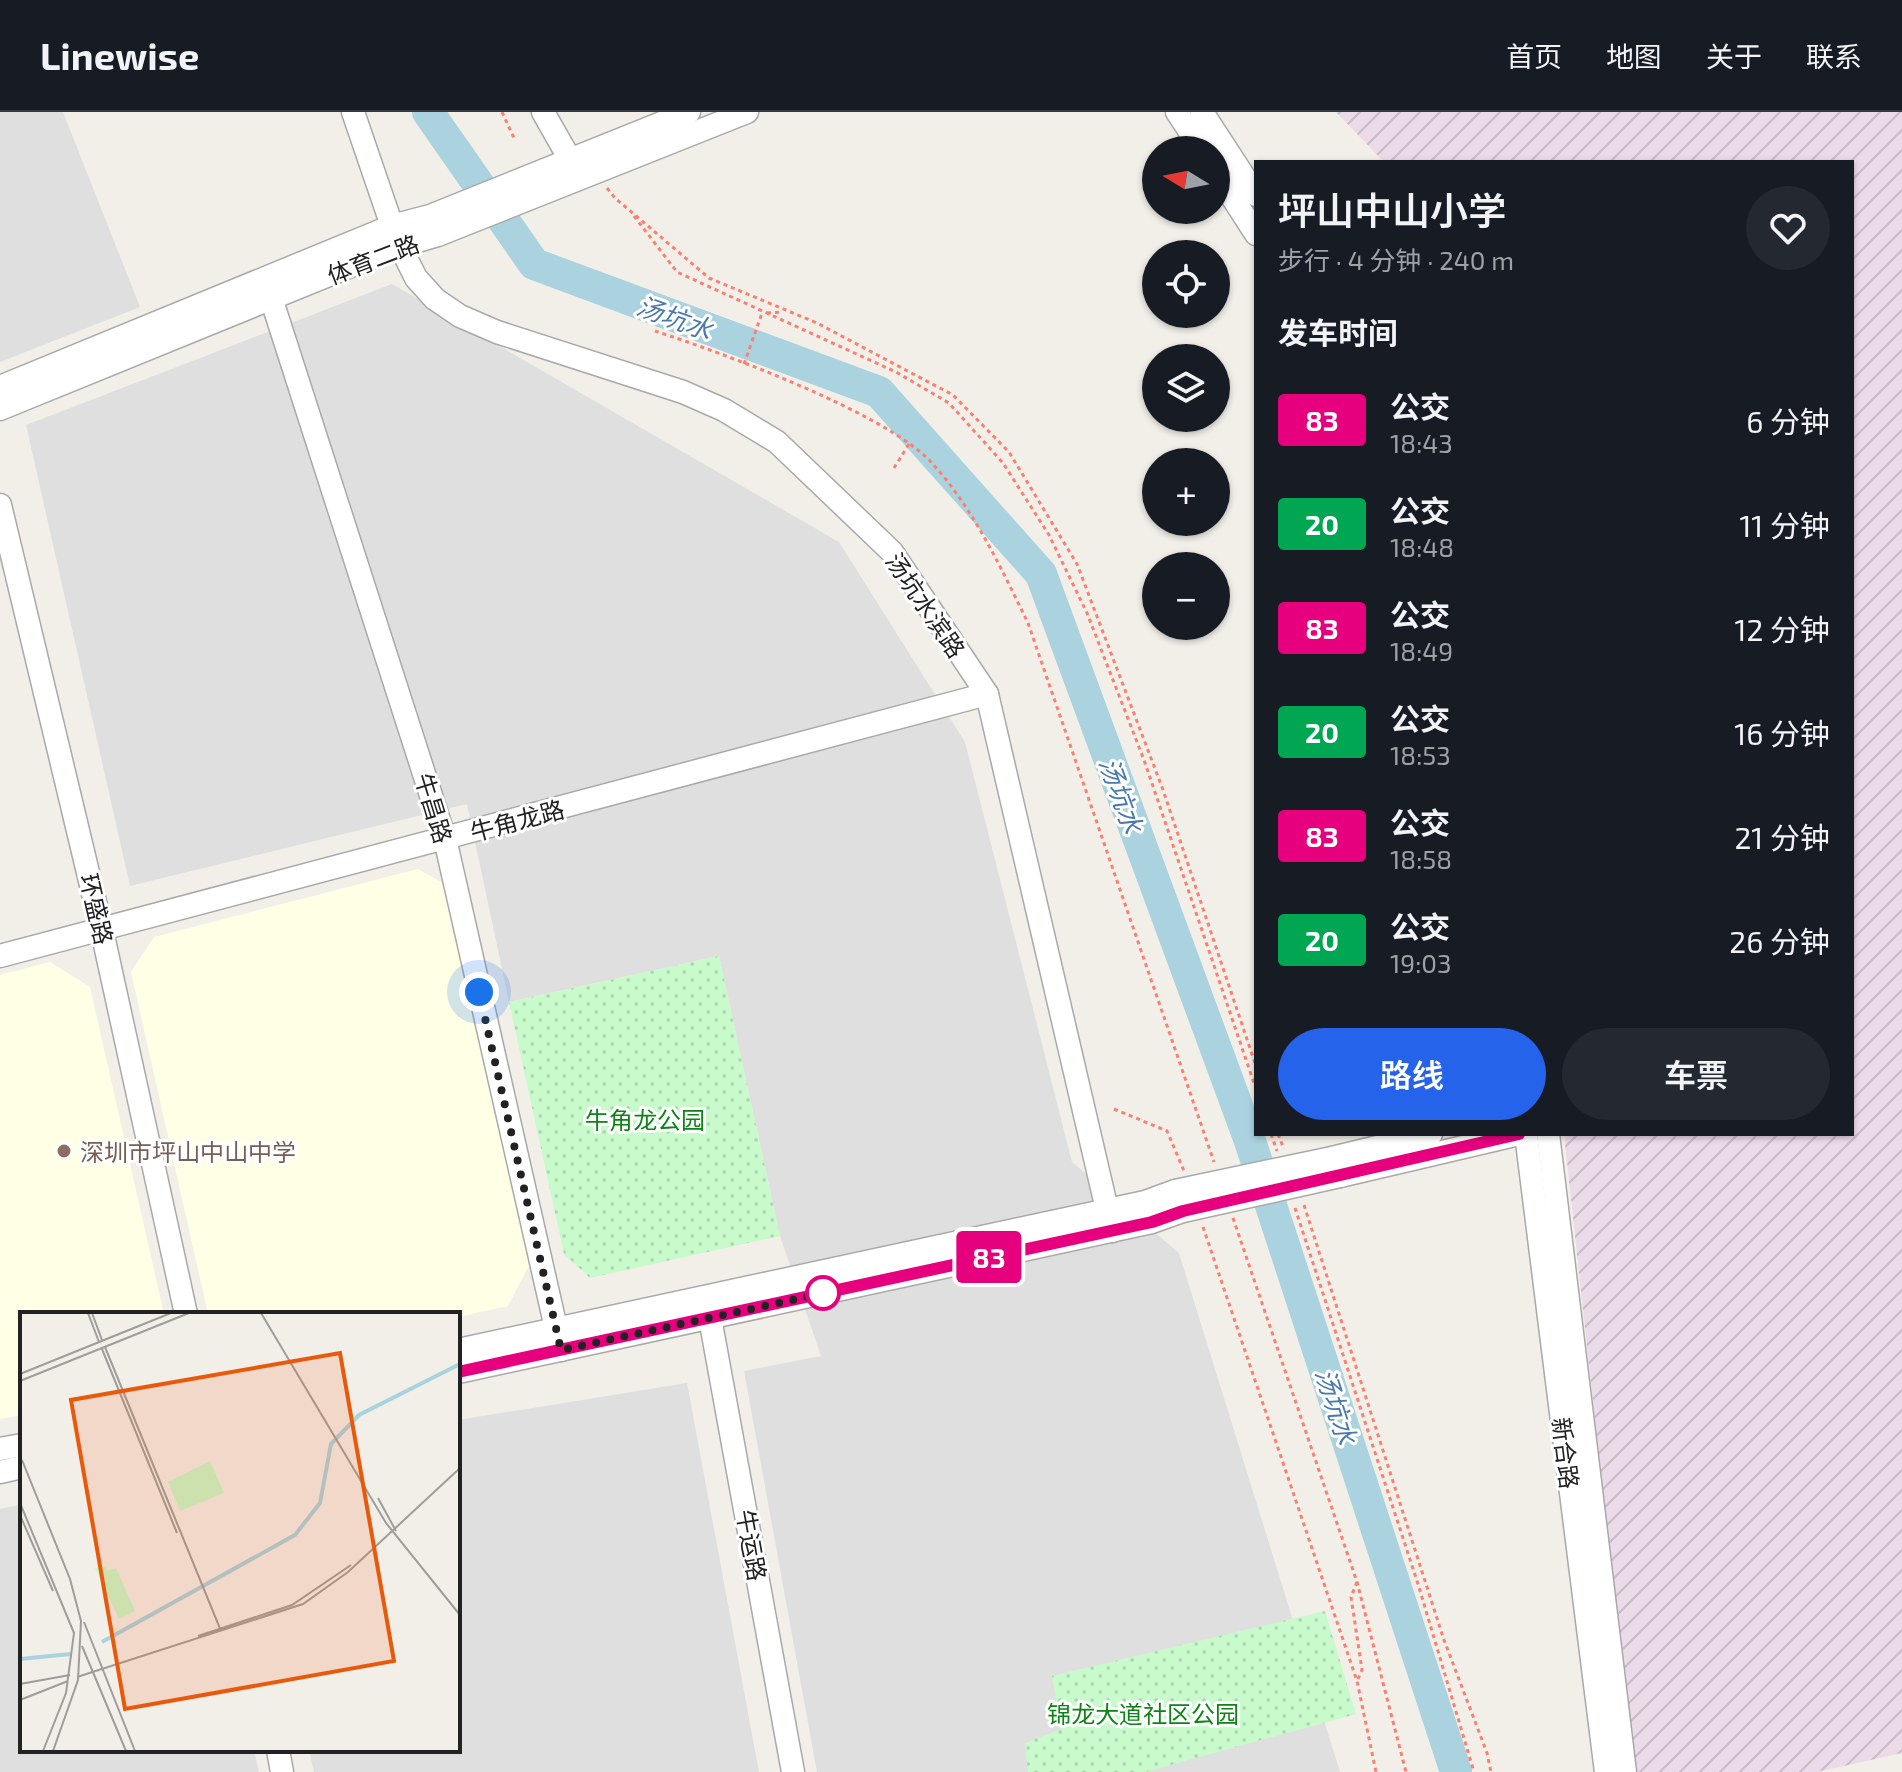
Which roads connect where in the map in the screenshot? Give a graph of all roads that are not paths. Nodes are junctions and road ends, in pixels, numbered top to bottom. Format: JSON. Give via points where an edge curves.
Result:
{"nodes":[{"id":1,"x":353,"y":112,"type":"edge"},
{"id":2,"x":543,"y":112,"type":"edge"},
{"id":3,"x":689,"y":112,"type":"edge"},
{"id":4,"x":747,"y":112,"type":"edge"},
{"id":5,"x":1177,"y":112,"type":"edge"},
{"id":6,"x":1202,"y":112,"type":"edge"},
{"id":7,"x":1193,"y":136,"type":"edge"},
{"id":8,"x":584,"y":172,"type":"junction"},
{"id":9,"x":1254,"y":192,"type":"edge"},
{"id":10,"x":1230,"y":194,"type":"edge"},
{"id":11,"x":1254,"y":231,"type":"edge"},
{"id":12,"x":396,"y":236,"type":"junction"},
{"id":13,"x":268,"y":288,"type":"junction"},
{"id":14,"x":0,"y":387,"type":"edge"},
{"id":15,"x":0,"y":409,"type":"edge"},
{"id":16,"x":0,"y":505,"type":"edge"},
{"id":17,"x":987,"y":694,"type":"junction"},
{"id":18,"x":445,"y":839,"type":"junction"},
{"id":19,"x":102,"y":931,"type":"junction"},
{"id":20,"x":0,"y":956,"type":"edge"},
{"id":21,"x":1425,"y":1136,"type":"edge"},
{"id":22,"x":1508,"y":1136,"type":"edge"},
{"id":23,"x":1526,"y":1136,"type":"edge"},
{"id":24,"x":1548,"y":1136,"type":"edge"},
{"id":25,"x":1336,"y":1167,"type":"junction"},
{"id":26,"x":1109,"y":1220,"type":"junction"},
{"id":27,"x":186,"y":1312,"type":"edge"},
{"id":28,"x":710,"y":1318,"type":"junction"},
{"id":29,"x":558,"y":1340,"type":"junction"},
{"id":30,"x":460,"y":1350,"type":"edge"},
{"id":31,"x":460,"y":1371,"type":"edge"},
{"id":32,"x":20,"y":1445,"type":"edge"},
{"id":33,"x":0,"y":1449,"type":"edge"},
{"id":34,"x":20,"y":1467,"type":"edge"},
{"id":35,"x":0,"y":1472,"type":"edge"},
{"id":36,"x":278,"y":1752,"type":"edge"},
{"id":37,"x":1615,"y":1770,"type":"edge"},
{"id":38,"x":282,"y":1772,"type":"edge"},
{"id":39,"x":793,"y":1772,"type":"edge"}],
"edges":[{"from":1,"to":12,"type":"street","name":"汤坑水滨路"},
{"from":2,"to":8,"type":"street"},
{"from":3,"to":8,"type":"street","name":"体育二路"},
{"from":4,"to":8,"type":"street","name":"体育二路"},
{"from":5,"to":7,"type":"street"},
{"from":6,"to":9,"type":"street"},
{"from":8,"to":12,"type":"street","name":"体育二路"},
{"from":10,"to":11,"type":"street"},
{"from":12,"to":13,"type":"street","name":"体育二路"},
{"from":12,"to":17,"type":"street","name":"汤坑水滨路","via":[[416,278],[460,316],[683,392],[777,442],[892,552]]},
{"from":13,"to":14,"type":"street","name":"体育二路"},
{"from":13,"to":15,"type":"street","name":"体育二路"},
{"from":13,"to":18,"type":"street","name":"牛昌路"},
{"from":16,"to":19,"type":"street","name":"环盛路"},
{"from":17,"to":18,"type":"street","name":"牛角龙路"},
{"from":17,"to":26,"type":"street","name":"汤坑水滨路"},
{"from":18,"to":19,"type":"street","name":"牛角龙路"},
{"from":18,"to":29,"type":"street","name":"牛昌路"},
{"from":19,"to":20,"type":"street","name":"牛角龙路"},
{"from":19,"to":27,"type":"street","name":"环盛路"},
{"from":21,"to":25,"type":"street"},
{"from":22,"to":25,"type":"street"},
{"from":23,"to":37,"type":"street","name":"新合路"},
{"from":24,"to":37,"type":"street","name":"新合路"},
{"from":25,"to":26,"type":"street","bridge":true,"via":[[1185,1197]]},
{"from":26,"to":28,"type":"street"},
{"from":26,"to":29,"type":"street"},
{"from":28,"to":29,"type":"street"},
{"from":28,"to":39,"type":"street","name":"牛运路"},
{"from":29,"to":30,"type":"street"},
{"from":29,"to":31,"type":"street"},
{"from":32,"to":33,"type":"street"},
{"from":34,"to":35,"type":"street"},
{"from":36,"to":38,"type":"street"}]}
